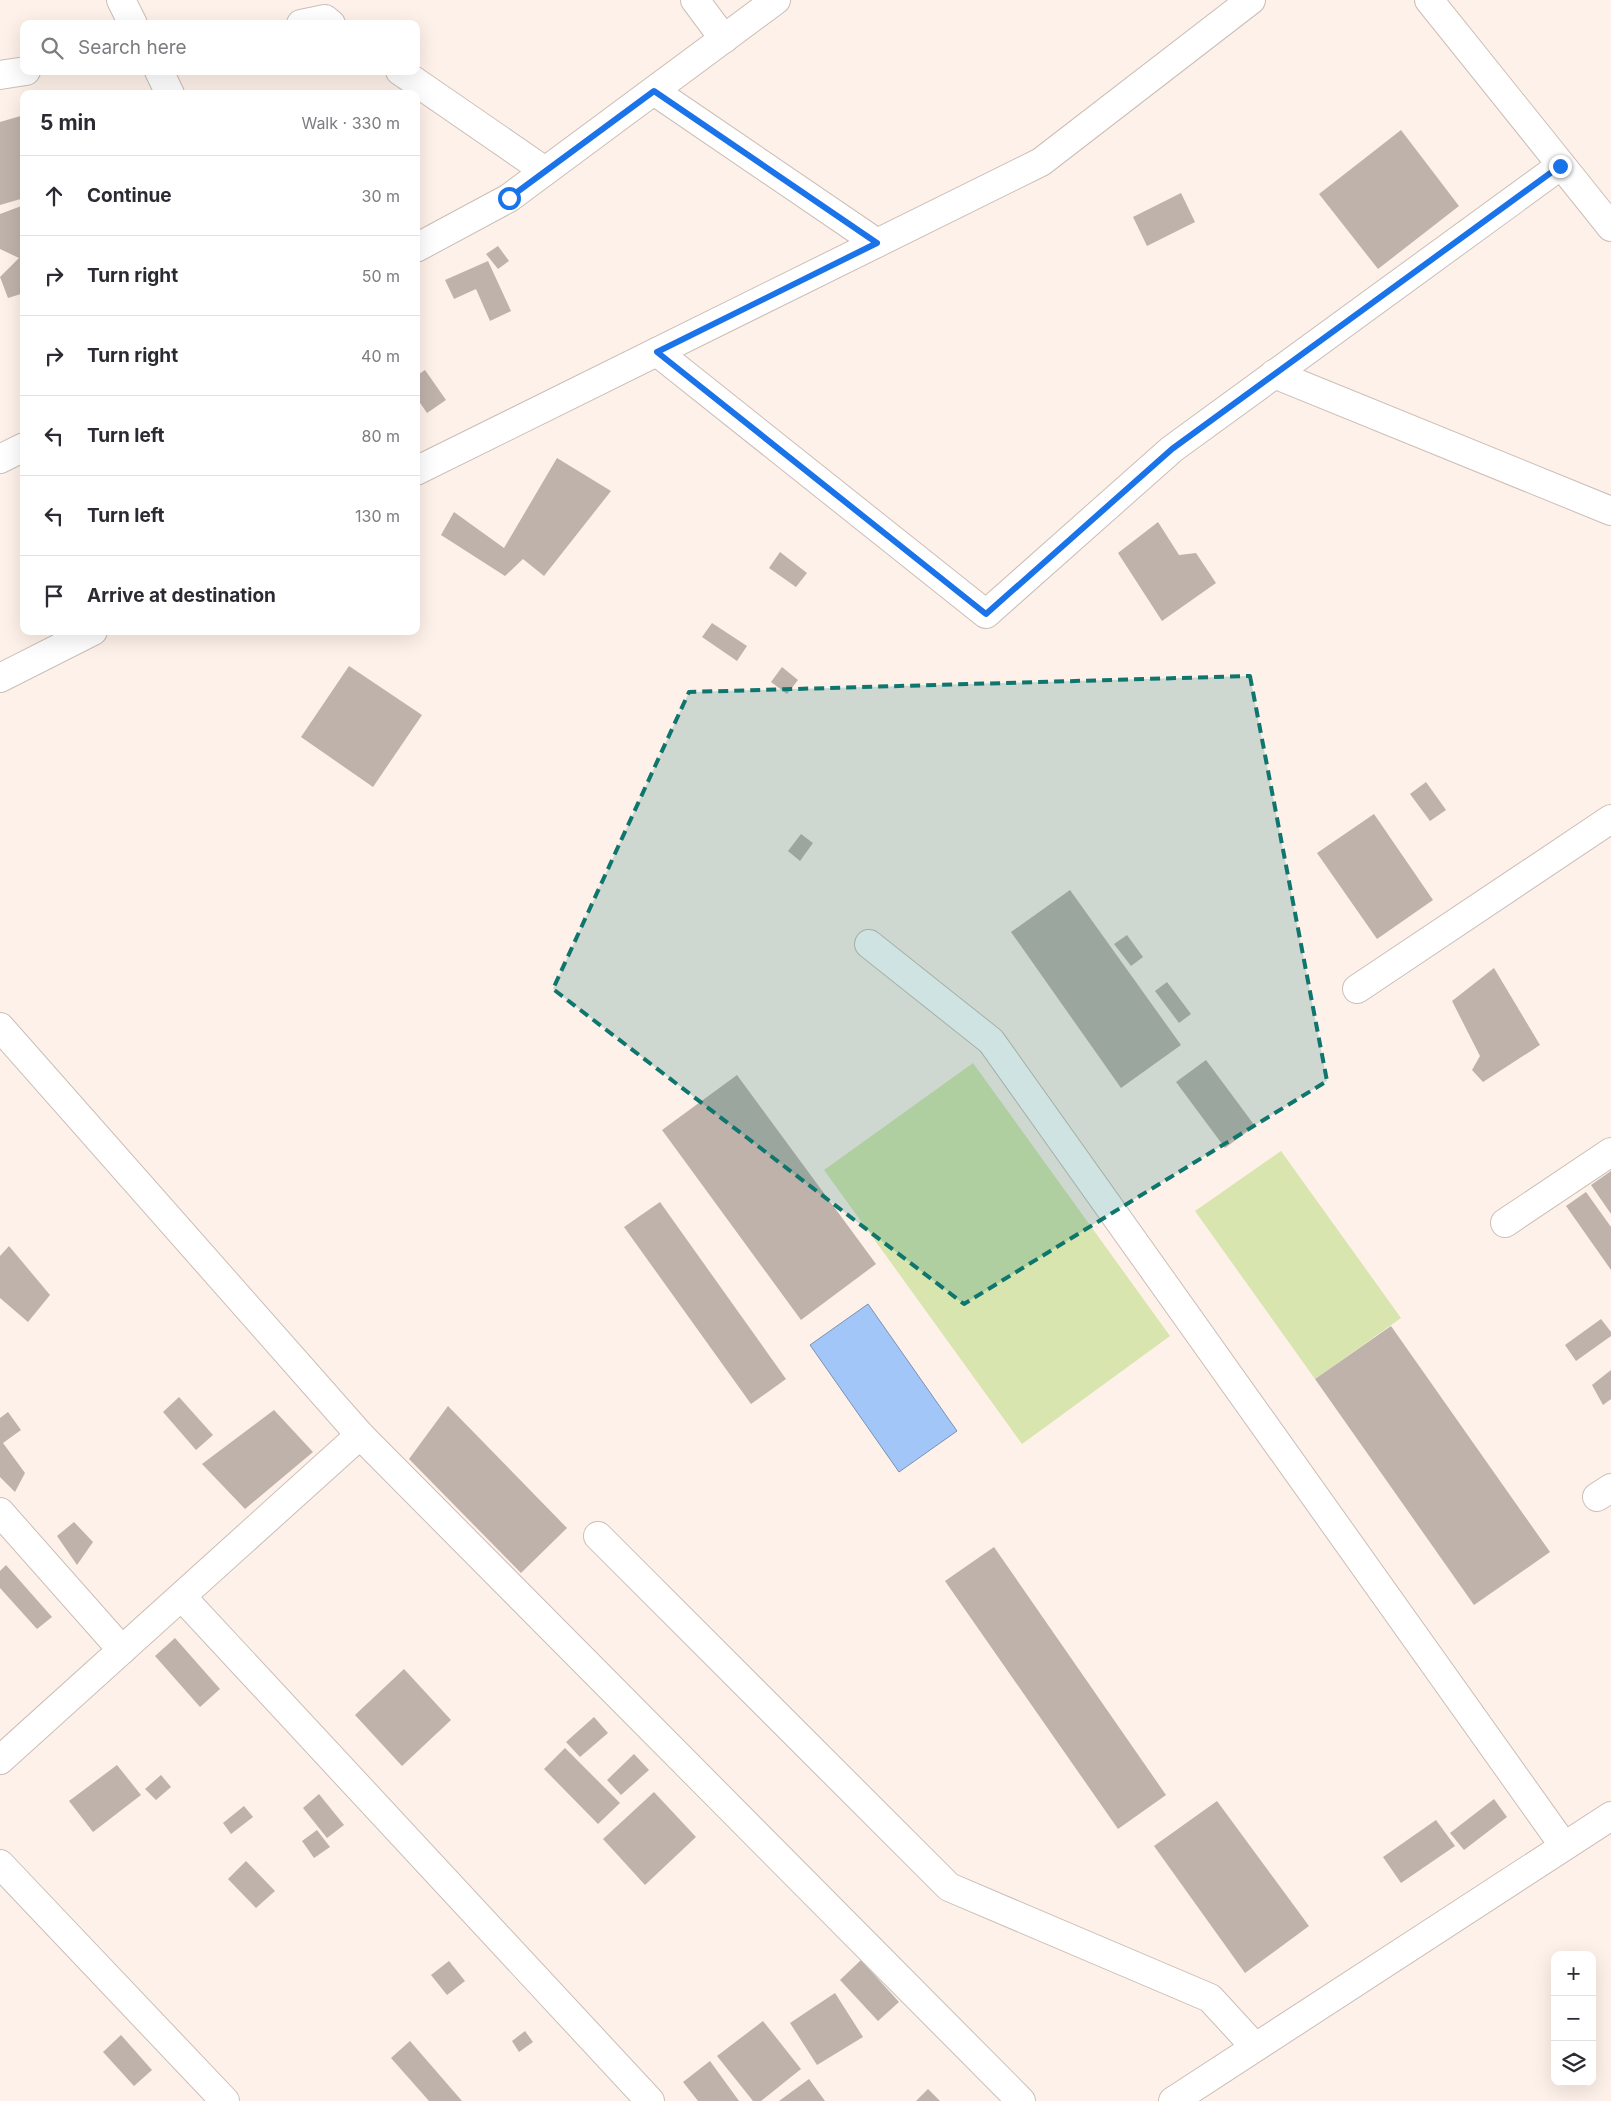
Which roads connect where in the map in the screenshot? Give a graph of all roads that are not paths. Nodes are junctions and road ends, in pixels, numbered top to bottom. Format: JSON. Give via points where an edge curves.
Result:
{"nodes":[{"id":1,"x":121,"y":0,"type":"edge"},
{"id":2,"x":695,"y":0,"type":"edge"},
{"id":3,"x":776,"y":0,"type":"edge"},
{"id":4,"x":1251,"y":0,"type":"edge"},
{"id":5,"x":1429,"y":0,"type":"edge"},
{"id":6,"x":131,"y":20,"type":"edge"},
{"id":7,"x":724,"y":39,"type":"junction"},
{"id":8,"x":20,"y":72,"type":"edge"},
{"id":9,"x":0,"y":75,"type":"edge"},
{"id":10,"x":161,"y":75,"type":"edge"},
{"id":11,"x":406,"y":75,"type":"edge"},
{"id":12,"x":168,"y":90,"type":"edge"},
{"id":13,"x":654,"y":91,"type":"junction"},
{"id":14,"x":1560,"y":166,"type":"junction"},
{"id":15,"x":545,"y":171,"type":"junction"},
{"id":16,"x":1611,"y":227,"type":"edge"},
{"id":17,"x":877,"y":243,"type":"junction"},
{"id":18,"x":420,"y":246,"type":"edge"},
{"id":19,"x":657,"y":352,"type":"junction"},
{"id":20,"x":1274,"y":374,"type":"junction"},
{"id":21,"x":420,"y":469,"type":"edge"},
{"id":22,"x":1611,"y":511,"type":"edge"},
{"id":23,"x":85,"y":635,"type":"edge"},
{"id":24,"x":0,"y":678,"type":"edge"},
{"id":25,"x":1611,"y":819,"type":"edge"},
{"id":26,"x":869,"y":944,"type":"dead end"},
{"id":27,"x":1357,"y":989,"type":"dead end"},
{"id":28,"x":0,"y":1027,"type":"edge"},
{"id":29,"x":1611,"y":1152,"type":"edge"},
{"id":30,"x":1505,"y":1223,"type":"dead end"},
{"id":31,"x":360,"y":1435,"type":"junction"},
{"id":32,"x":0,"y":1512,"type":"edge"},
{"id":33,"x":598,"y":1536,"type":"dead end"},
{"id":34,"x":182,"y":1596,"type":"junction"},
{"id":35,"x":122,"y":1650,"type":"junction"},
{"id":36,"x":0,"y":1760,"type":"edge"},
{"id":37,"x":1611,"y":1817,"type":"edge"},
{"id":38,"x":1564,"y":1846,"type":"junction"},
{"id":39,"x":0,"y":1864,"type":"edge"},
{"id":40,"x":1255,"y":2047,"type":"junction"},
{"id":41,"x":225,"y":2101,"type":"edge"},
{"id":42,"x":650,"y":2101,"type":"edge"},
{"id":43,"x":1021,"y":2101,"type":"edge"},
{"id":44,"x":1173,"y":2101,"type":"edge"}],
"edges":[{"from":1,"to":6,"type":"street"},
{"from":2,"to":7,"type":"street"},
{"from":3,"to":7,"type":"street"},
{"from":4,"to":17,"type":"street","via":[[1041,162]]},
{"from":5,"to":14,"type":"street"},
{"from":7,"to":13,"type":"street"},
{"from":8,"to":9,"type":"street"},
{"from":10,"to":12,"type":"street"},
{"from":11,"to":15,"type":"street"},
{"from":13,"to":15,"type":"street"},
{"from":13,"to":17,"type":"street"},
{"from":14,"to":16,"type":"street"},
{"from":14,"to":20,"type":"street"},
{"from":15,"to":18,"type":"street","via":[[509,198]]},
{"from":17,"to":19,"type":"street"},
{"from":19,"to":20,"type":"street","via":[[986,614],[1172,449]]},
{"from":19,"to":21,"type":"street"},
{"from":20,"to":22,"type":"street"},
{"from":23,"to":24,"type":"street"},
{"from":25,"to":27,"type":"street"},
{"from":26,"to":38,"type":"street","via":[[991,1041]]},
{"from":28,"to":31,"type":"street"},
{"from":29,"to":30,"type":"street"},
{"from":31,"to":34,"type":"street"},
{"from":31,"to":43,"type":"street"},
{"from":32,"to":35,"type":"street"},
{"from":33,"to":40,"type":"street","via":[[949,1887],[1210,1998]]},
{"from":34,"to":35,"type":"street"},
{"from":34,"to":42,"type":"street"},
{"from":35,"to":36,"type":"street"},
{"from":37,"to":38,"type":"street"},
{"from":38,"to":40,"type":"street"},
{"from":39,"to":41,"type":"street"},
{"from":40,"to":44,"type":"street"}]}
